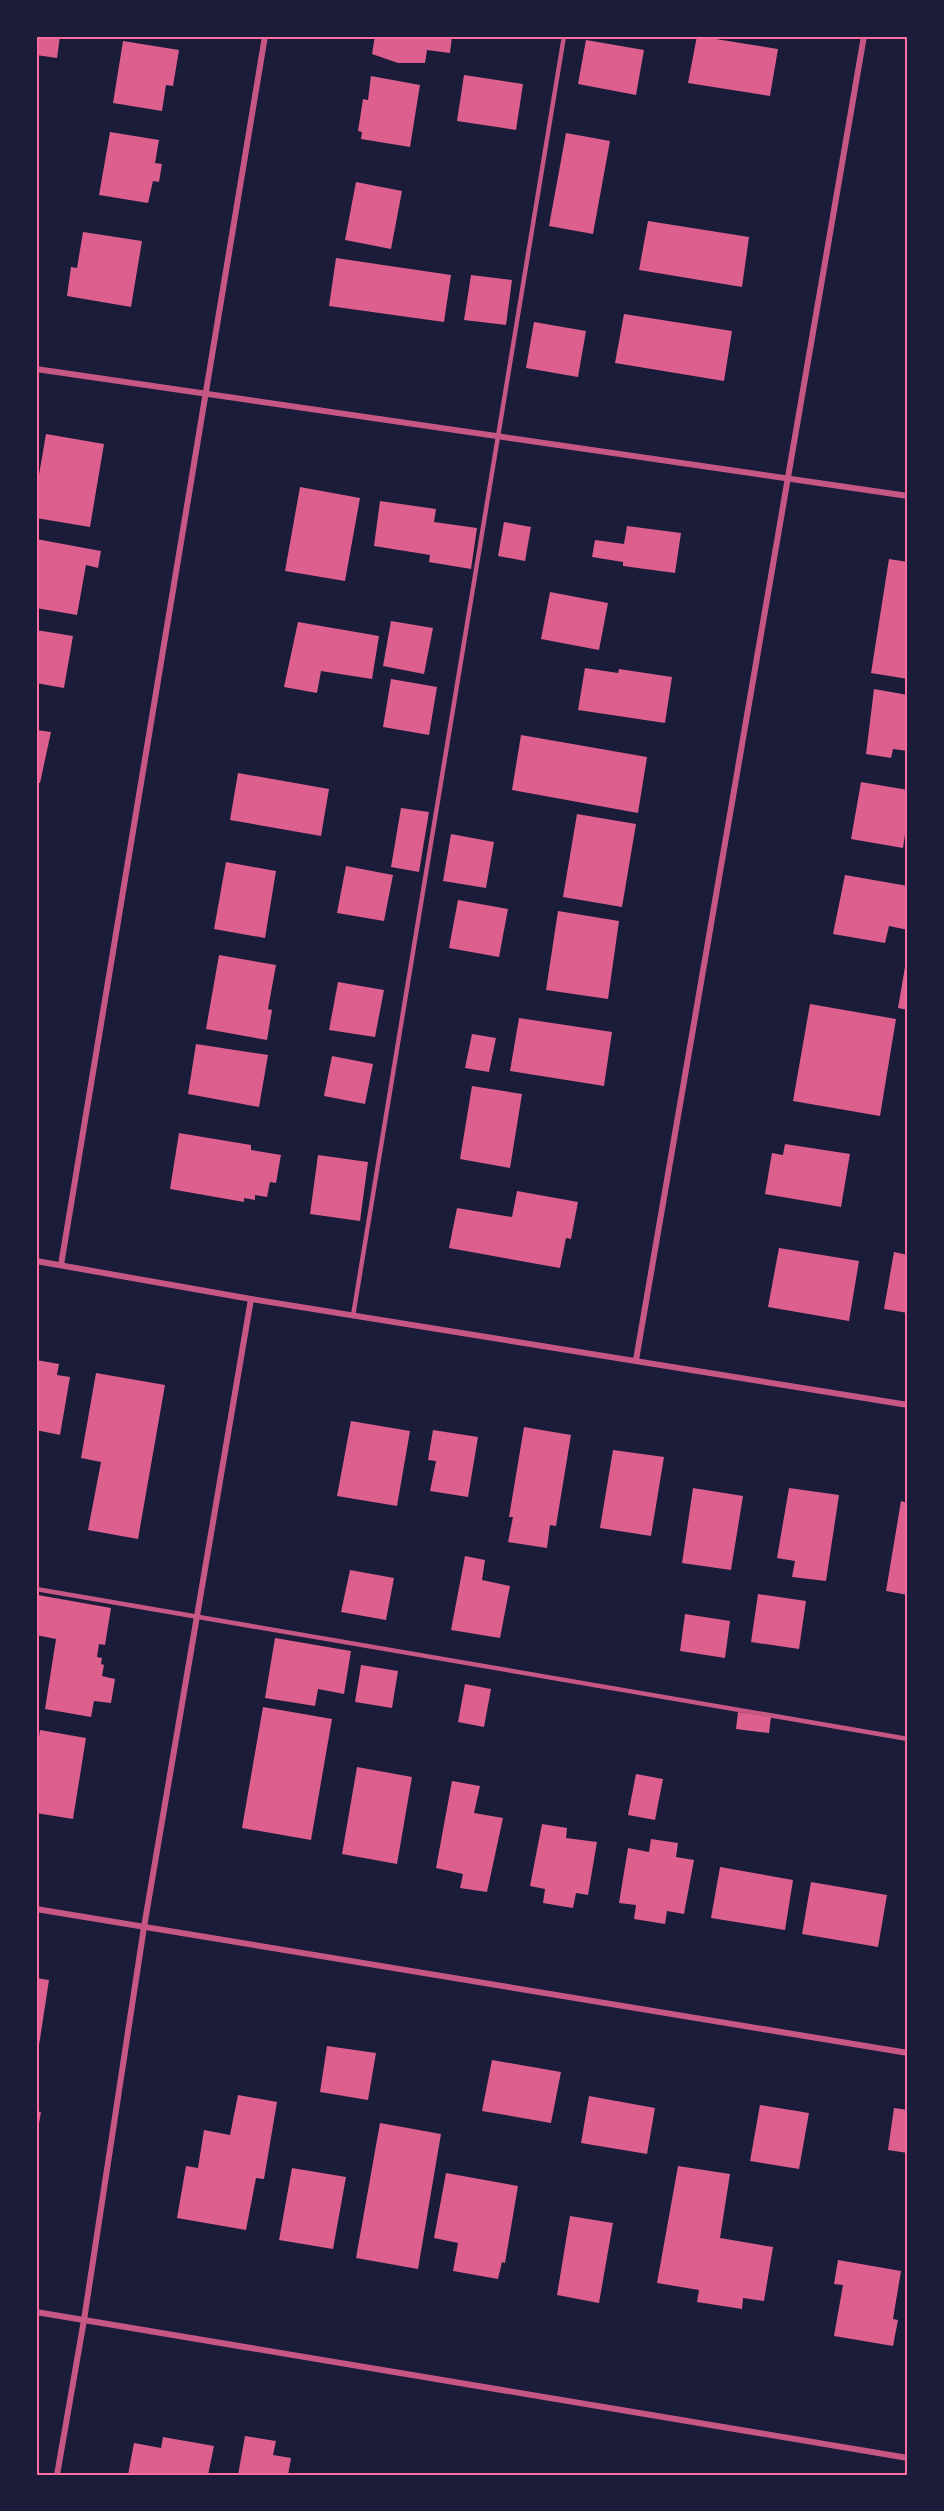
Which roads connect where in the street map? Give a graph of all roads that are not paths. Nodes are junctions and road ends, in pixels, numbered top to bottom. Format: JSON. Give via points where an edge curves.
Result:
{"nodes":[{"id":1,"x":265,"y":36,"type":"edge"},
{"id":2,"x":564,"y":36,"type":"edge"},
{"id":3,"x":864,"y":36,"type":"edge"},
{"id":4,"x":36,"y":369,"type":"edge"},
{"id":5,"x":203,"y":394,"type":"junction"},
{"id":6,"x":496,"y":437,"type":"junction"},
{"id":7,"x":788,"y":478,"type":"junction"},
{"id":8,"x":908,"y":496,"type":"edge"},
{"id":9,"x":36,"y":1261,"type":"edge"},
{"id":10,"x":61,"y":1265,"type":"junction"},
{"id":11,"x":251,"y":1299,"type":"junction"},
{"id":12,"x":353,"y":1316,"type":"junction"},
{"id":13,"x":636,"y":1360,"type":"junction"},
{"id":14,"x":908,"y":1405,"type":"edge"},
{"id":15,"x":36,"y":1589,"type":"edge"},
{"id":16,"x":197,"y":1617,"type":"junction"},
{"id":17,"x":908,"y":1739,"type":"edge"},
{"id":18,"x":36,"y":1909,"type":"edge"},
{"id":19,"x":144,"y":1927,"type":"junction"},
{"id":20,"x":908,"y":2053,"type":"edge"},
{"id":21,"x":36,"y":2312,"type":"edge"},
{"id":22,"x":84,"y":2320,"type":"junction"},
{"id":23,"x":908,"y":2458,"type":"edge"},
{"id":24,"x":57,"y":2475,"type":"edge"}],
"edges":[{"from":1,"to":5,"type":"street"},
{"from":2,"to":6,"type":"lane"},
{"from":3,"to":7,"type":"street"},
{"from":4,"to":5,"type":"street"},
{"from":5,"to":6,"type":"street"},
{"from":5,"to":10,"type":"street"},
{"from":6,"to":7,"type":"street"},
{"from":6,"to":12,"type":"lane"},
{"from":7,"to":8,"type":"street"},
{"from":7,"to":13,"type":"street"},
{"from":9,"to":10,"type":"street"},
{"from":10,"to":11,"type":"street"},
{"from":11,"to":12,"type":"street"},
{"from":11,"to":16,"type":"street"},
{"from":12,"to":13,"type":"street"},
{"from":13,"to":14,"type":"street"},
{"from":15,"to":16,"type":"lane"},
{"from":16,"to":17,"type":"lane"},
{"from":16,"to":19,"type":"street"},
{"from":18,"to":19,"type":"street"},
{"from":19,"to":20,"type":"street"},
{"from":19,"to":22,"type":"street"},
{"from":21,"to":22,"type":"street"},
{"from":22,"to":23,"type":"street"},
{"from":22,"to":24,"type":"street"}]}
